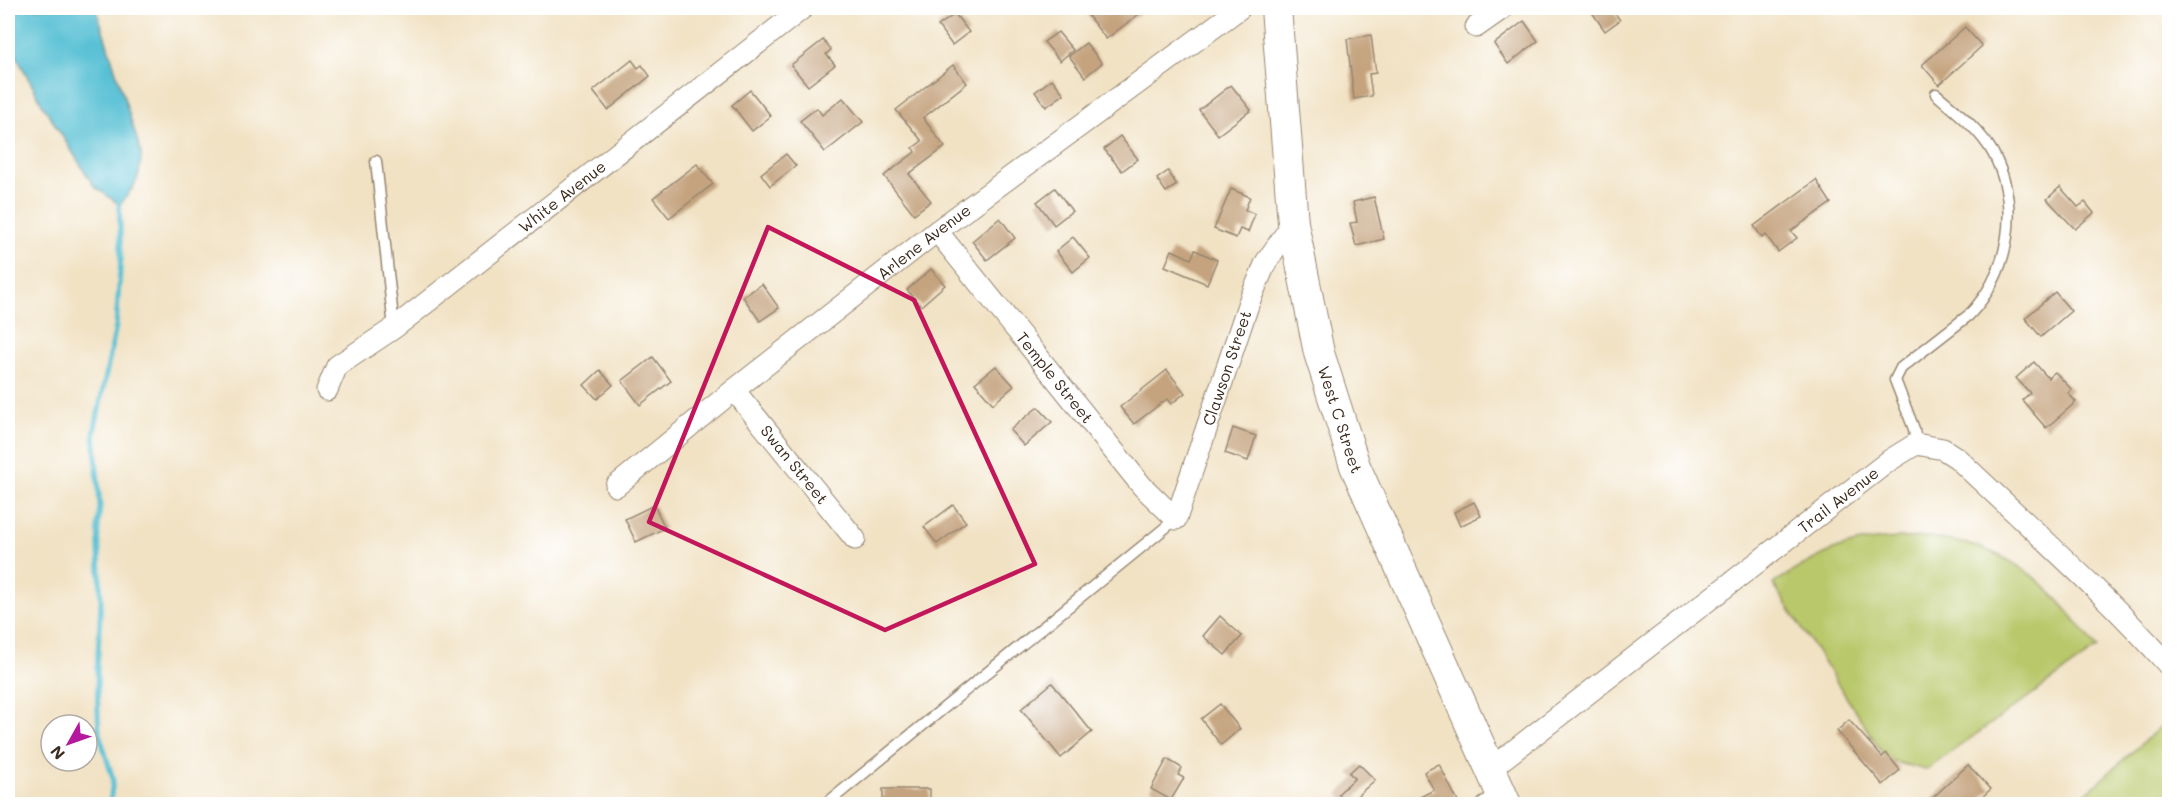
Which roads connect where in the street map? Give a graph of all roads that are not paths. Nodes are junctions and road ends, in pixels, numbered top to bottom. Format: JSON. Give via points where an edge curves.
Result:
{"nodes":[{"id":1,"x":803,"y":8,"type":"edge"},
{"id":2,"x":1240,"y":8,"type":"edge"},
{"id":3,"x":1275,"y":8,"type":"edge"},
{"id":4,"x":1503,"y":8,"type":"edge"},
{"id":5,"x":1476,"y":27,"type":"dead end"},
{"id":6,"x":1935,"y":94,"type":"dead end"},
{"id":7,"x":376,"y":161,"type":"dead end"},
{"id":8,"x":1293,"y":223,"type":"junction"},
{"id":9,"x":937,"y":231,"type":"junction"},
{"id":10,"x":394,"y":328,"type":"junction"},
{"id":11,"x":327,"y":390,"type":"dead end"},
{"id":12,"x":734,"y":390,"type":"junction"},
{"id":13,"x":1916,"y":444,"type":"junction"},
{"id":14,"x":616,"y":486,"type":"dead end"},
{"id":15,"x":1176,"y":519,"type":"junction"},
{"id":16,"x":855,"y":539,"type":"dead end"},
{"id":17,"x":2169,"y":667,"type":"edge"},
{"id":18,"x":1495,"y":792,"type":"edge"},
{"id":19,"x":826,"y":804,"type":"edge"}],
"edges":[{"from":1,"to":10,"type":"street","name":"White Avenue"},
{"from":2,"to":9,"type":"street","name":"Arlene Avenue"},
{"from":3,"to":8,"type":"main road","name":"West C Street"},
{"from":4,"to":5,"type":"street"},
{"from":6,"to":13,"type":"lane","via":[[1980,135],[1992,152],[2008,196],[2007,240],[1994,281],[1979,304],[1901,368],[1895,380]]},
{"from":7,"to":10,"type":"lane"},
{"from":8,"to":15,"type":"street","name":"Clawson Street","via":[[1266,262],[1249,302]]},
{"from":8,"to":18,"type":"main road","name":"West C Street","via":[[1319,353],[1355,466]]},
{"from":9,"to":12,"type":"street","name":"Arlene Avenue"},
{"from":9,"to":15,"type":"street","name":"Temple Street","via":[[1142,486]]},
{"from":10,"to":11,"type":"street","name":"White Avenue","via":[[337,366]]},
{"from":12,"to":14,"type":"street","name":"Arlene Avenue"},
{"from":12,"to":16,"type":"street","name":"Swan Street"},
{"from":13,"to":17,"type":"street","via":[[1943,449],[1957,458],[2146,640]]},
{"from":13,"to":18,"type":"street","name":"Trail Avenue","via":[[1881,467]]},
{"from":15,"to":19,"type":"lane"}]}
